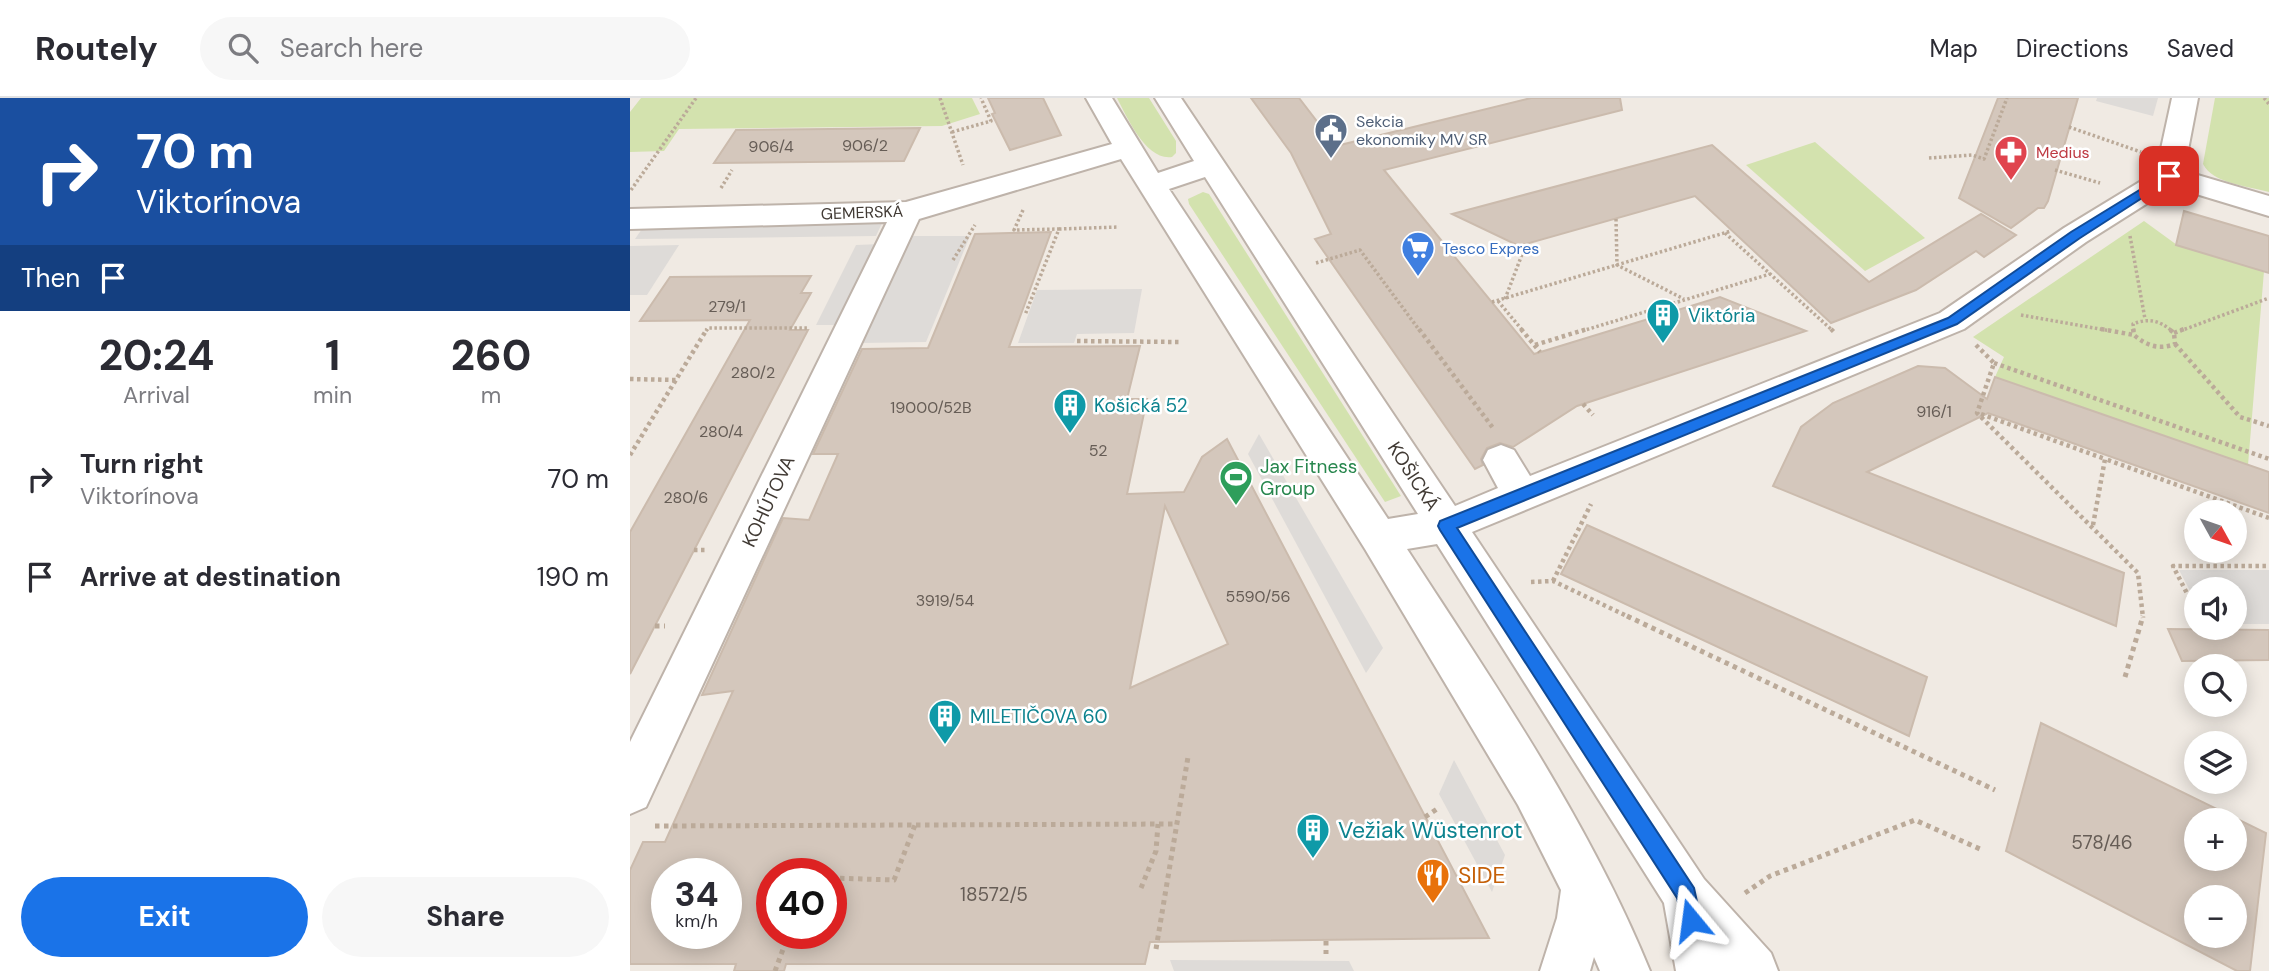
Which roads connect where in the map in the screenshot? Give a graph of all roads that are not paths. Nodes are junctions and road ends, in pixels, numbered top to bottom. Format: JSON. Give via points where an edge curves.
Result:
{"nodes":[{"id":1,"x":1099,"y":98,"type":"edge"},
{"id":2,"x":1168,"y":98,"type":"edge"},
{"id":3,"x":2185,"y":98,"type":"edge"},
{"id":4,"x":1128,"y":148,"type":"junction"},
{"id":5,"x":1211,"y":165,"type":"junction"},
{"id":6,"x":2161,"y":166,"type":"junction"},
{"id":7,"x":1151,"y":185,"type":"junction"},
{"id":8,"x":2269,"y":206,"type":"edge"},
{"id":9,"x":906,"y":212,"type":"junction"},
{"id":10,"x":630,"y":219,"type":"edge"},
{"id":11,"x":1499,"y":446,"type":"road end"},
{"id":12,"x":1522,"y":496,"type":"junction"},
{"id":13,"x":1446,"y":526,"type":"junction"},
{"id":14,"x":1379,"y":537,"type":"junction"},
{"id":15,"x":630,"y":791,"type":"edge"},
{"id":16,"x":1585,"y":888,"type":"junction"},
{"id":17,"x":1687,"y":895,"type":"junction"},
{"id":18,"x":1565,"y":971,"type":"edge"},
{"id":19,"x":1625,"y":971,"type":"edge"},
{"id":20,"x":1701,"y":971,"type":"edge"},
{"id":21,"x":1752,"y":971,"type":"edge"}],
"edges":[{"from":1,"to":4,"type":"street"},
{"from":2,"to":5,"type":"street","name":"KOŠICKÁ"},
{"from":3,"to":6,"type":"street"},
{"from":4,"to":7,"type":"street"},
{"from":4,"to":9,"type":"street","name":"GEMERSKÁ"},
{"from":5,"to":7,"type":"street"},
{"from":5,"to":13,"type":"street","name":"KOŠICKÁ"},
{"from":6,"to":8,"type":"street"},
{"from":6,"to":12,"type":"street","via":[[2115,195],[1964,314]]},
{"from":7,"to":14,"type":"street"},
{"from":9,"to":10,"type":"street","name":"GEMERSKÁ"},
{"from":9,"to":15,"type":"street","name":"KOHÚTOVA"},
{"from":11,"to":12,"type":"street"},
{"from":12,"to":13,"type":"street"},
{"from":13,"to":14,"type":"street"},
{"from":13,"to":17,"type":"street","name":"KOŠICKÁ"},
{"from":14,"to":16,"type":"street","via":[[1534,789]]},
{"from":16,"to":18,"type":"street"},
{"from":16,"to":19,"type":"street","via":[[1606,923]]},
{"from":17,"to":20,"type":"street","name":"KOŠICKÁ"},
{"from":17,"to":21,"type":"street"}]}
